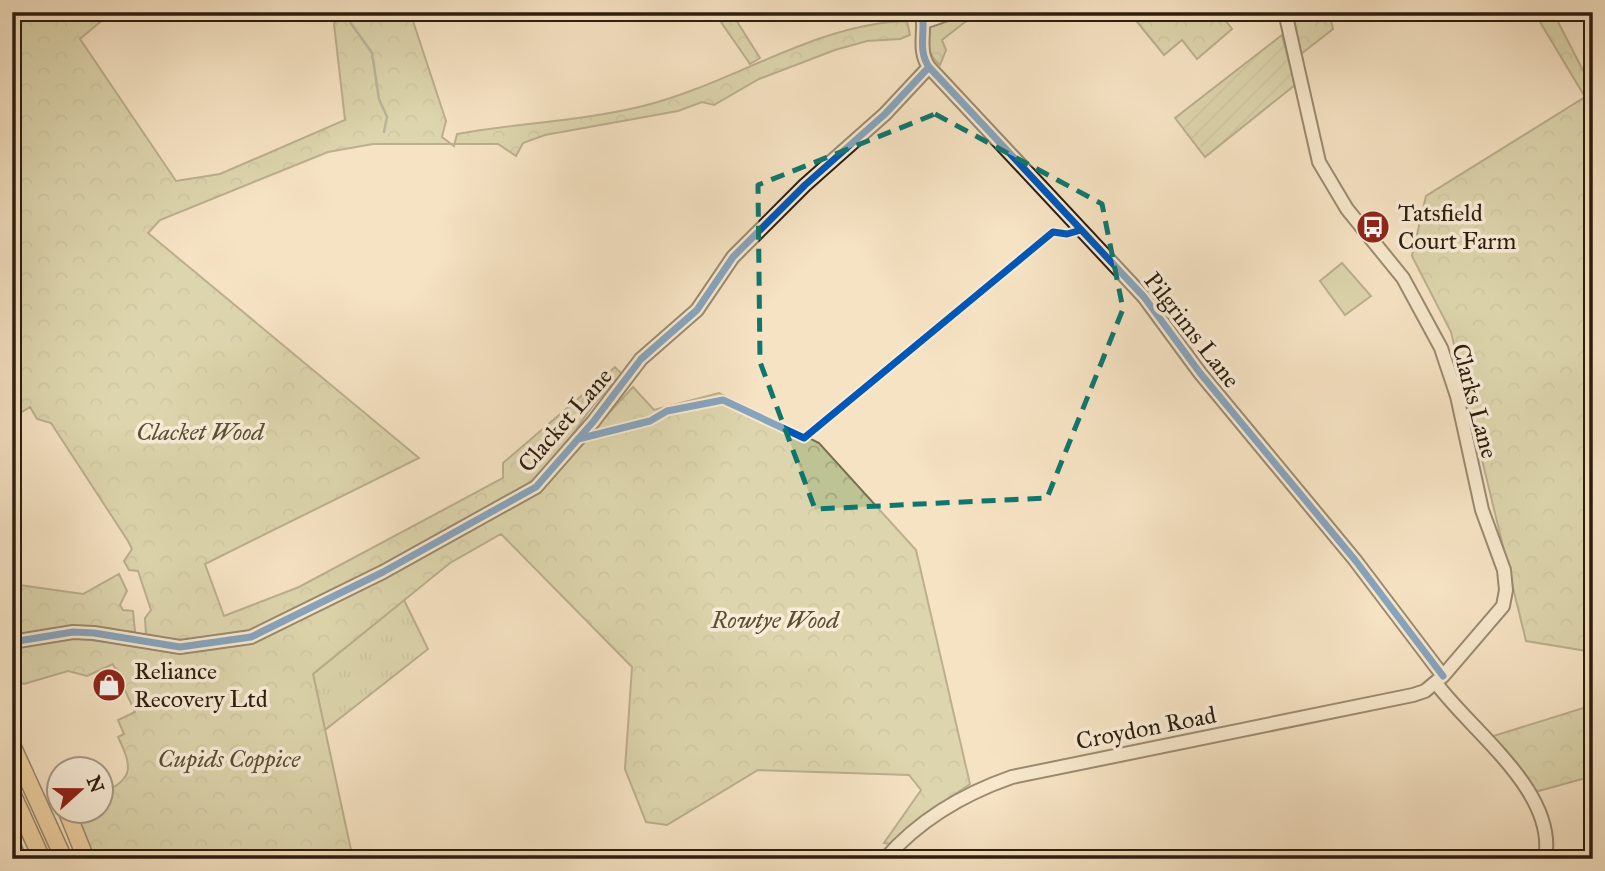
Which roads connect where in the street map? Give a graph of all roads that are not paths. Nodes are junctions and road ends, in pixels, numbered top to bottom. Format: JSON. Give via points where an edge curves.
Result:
{"nodes":[{"id":1,"x":953,"y":12,"type":"edge"},
{"id":2,"x":1285,"y":12,"type":"edge"},
{"id":3,"x":923,"y":17,"type":"edge"},
{"id":4,"x":929,"y":67,"type":"junction"},
{"id":5,"x":12,"y":642,"type":"edge"},
{"id":6,"x":1439,"y":679,"type":"junction"},
{"id":7,"x":12,"y":745,"type":"edge"},
{"id":8,"x":12,"y":793,"type":"edge"},
{"id":9,"x":73,"y":826,"type":"edge"},
{"id":10,"x":12,"y":845,"type":"edge"},
{"id":11,"x":18,"y":859,"type":"edge"},
{"id":12,"x":42,"y":859,"type":"edge"},
{"id":13,"x":64,"y":859,"type":"edge"},
{"id":14,"x":86,"y":859,"type":"edge"},
{"id":15,"x":885,"y":859,"type":"edge"},
{"id":16,"x":1545,"y":859,"type":"edge"}],
"edges":[{"from":1,"to":3,"type":"street"},
{"from":2,"to":6,"type":"street","name":"Clarks Lane","via":[[1319,162],[1347,209],[1403,278],[1441,348],[1457,396],[1482,510],[1504,570],[1506,597],[1496,617]]},
{"from":3,"to":4,"type":"street","via":[[923,59]]},
{"from":4,"to":5,"type":"street","name":"Clacket Lane","via":[[733,257],[697,310],[641,359],[536,487],[383,572],[251,637],[180,647],[73,632]]},
{"from":4,"to":6,"type":"street","name":"Pilgrims Lane","via":[[1144,297],[1200,373],[1355,560]]},
{"from":6,"to":15,"type":"street","name":"Croydon Road","via":[[1413,695],[1012,777],[949,804]]},
{"from":6,"to":16,"type":"street","name":"Pilgrims Lane","via":[[1532,797],[1545,831]]},
{"from":7,"to":13,"type":"highway"},
{"from":8,"to":12,"type":"highway"},
{"from":9,"to":14,"type":"highway"},
{"from":10,"to":11,"type":"highway"}]}
